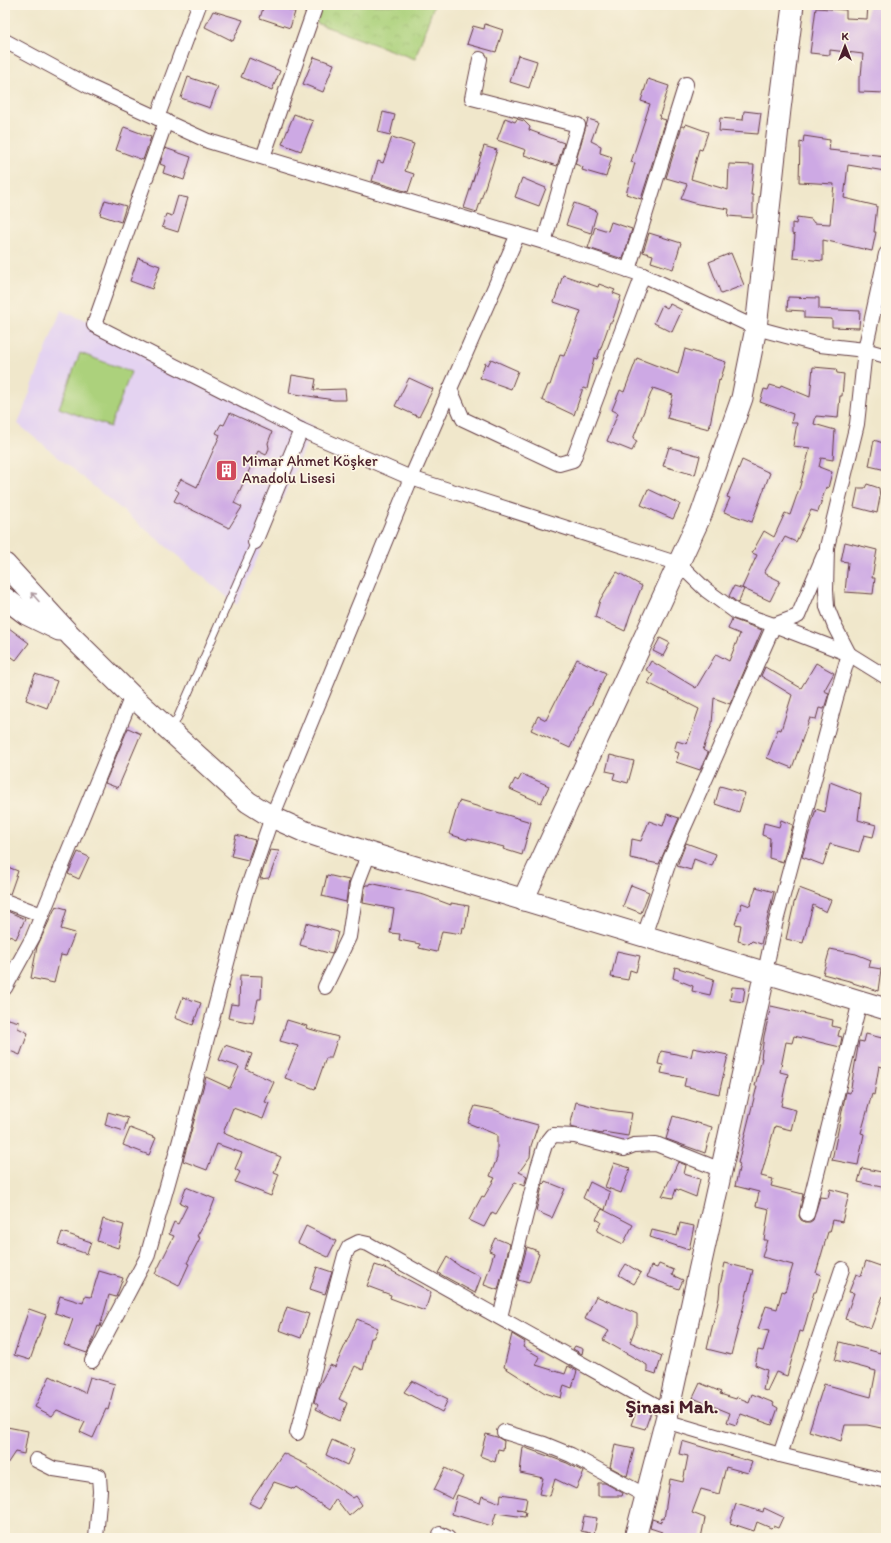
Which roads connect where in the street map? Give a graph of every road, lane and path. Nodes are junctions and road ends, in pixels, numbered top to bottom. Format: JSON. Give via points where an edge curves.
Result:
{"nodes":[{"id":1,"x":199,"y":5,"type":"edge"},
{"id":2,"x":316,"y":5,"type":"edge"},
{"id":3,"x":793,"y":5,"type":"edge"},
{"id":4,"x":5,"y":40,"type":"edge"},
{"id":5,"x":480,"y":60,"type":"dead end"},
{"id":6,"x":686,"y":84,"type":"dead end"},
{"id":7,"x":162,"y":120,"type":"junction"},
{"id":8,"x":262,"y":157,"type":"junction"},
{"id":9,"x":518,"y":234,"type":"junction"},
{"id":10,"x":544,"y":242,"type":"junction"},
{"id":11,"x":886,"y":254,"type":"edge"},
{"id":12,"x":628,"y":270,"type":"junction"},
{"id":13,"x":643,"y":276,"type":"junction"},
{"id":14,"x":756,"y":328,"type":"junction"},
{"id":15,"x":865,"y":350,"type":"junction"},
{"id":16,"x":886,"y":356,"type":"edge"},
{"id":17,"x":450,"y":389,"type":"junction"},
{"id":18,"x":301,"y":430,"type":"junction"},
{"id":19,"x":411,"y":478,"type":"junction"},
{"id":20,"x":255,"y":542,"type":"joint"},
{"id":21,"x":827,"y":548,"type":"junction"},
{"id":22,"x":5,"y":564,"type":"edge"},
{"id":23,"x":679,"y":564,"type":"junction"},
{"id":24,"x":5,"y":598,"type":"edge"},
{"id":25,"x":774,"y":625,"type":"junction"},
{"id":26,"x":70,"y":636,"type":"junction"},
{"id":27,"x":849,"y":654,"type":"junction"},
{"id":28,"x":886,"y":677,"type":"edge"},
{"id":29,"x":132,"y":696,"type":"junction"},
{"id":30,"x":171,"y":732,"type":"junction"},
{"id":31,"x":272,"y":818,"type":"junction"},
{"id":32,"x":369,"y":853,"type":"junction"},
{"id":33,"x":523,"y":900,"type":"junction"},
{"id":34,"x":5,"y":901,"type":"edge"},
{"id":35,"x":42,"y":915,"type":"junction"},
{"id":36,"x":644,"y":936,"type":"junction"},
{"id":37,"x":765,"y":972,"type":"junction"},
{"id":38,"x":325,"y":987,"type":"dead end"},
{"id":39,"x":5,"y":988,"type":"edge"},
{"id":40,"x":860,"y":1001,"type":"junction"},
{"id":41,"x":886,"y":1009,"type":"edge"},
{"id":42,"x":721,"y":1170,"type":"junction"},
{"id":43,"x":807,"y":1214,"type":"dead end"},
{"id":44,"x":842,"y":1269,"type":"dead end"},
{"id":45,"x":500,"y":1317,"type":"junction"},
{"id":46,"x":92,"y":1361,"type":"dead end"},
{"id":47,"x":667,"y":1416,"type":"junction"},
{"id":48,"x":504,"y":1432,"type":"dead end"},
{"id":49,"x":296,"y":1433,"type":"dead end"},
{"id":50,"x":780,"y":1455,"type":"junction"},
{"id":51,"x":36,"y":1460,"type":"dead end"},
{"id":52,"x":886,"y":1481,"type":"edge"},
{"id":53,"x":646,"y":1496,"type":"junction"},
{"id":54,"x":96,"y":1538,"type":"edge"},
{"id":55,"x":635,"y":1538,"type":"edge"}],
"edges":[{"from":1,"to":7,"type":"street"},
{"from":2,"to":8,"type":"street"},
{"from":3,"to":14,"type":"main road"},
{"from":4,"to":7,"type":"street","via":[[92,88]]},
{"from":5,"to":10,"type":"street","via":[[472,98],[578,125]]},
{"from":6,"to":12,"type":"street"},
{"from":7,"to":8,"type":"street","via":[[208,141]]},
{"from":7,"to":18,"type":"street","via":[[94,325]]},
{"from":8,"to":9,"type":"street"},
{"from":9,"to":10,"type":"street"},
{"from":9,"to":17,"type":"street"},
{"from":10,"to":12,"type":"street"},
{"from":11,"to":15,"type":"street"},
{"from":12,"to":13,"type":"street"},
{"from":13,"to":14,"type":"street"},
{"from":13,"to":17,"type":"street","via":[[573,460],[559,464],[463,419]]},
{"from":14,"to":15,"type":"street","via":[[820,344]]},
{"from":14,"to":23,"type":"main road","via":[[742,398],[702,515]]},
{"from":15,"to":16,"type":"street"},
{"from":15,"to":21,"type":"street","via":[[857,424]]},
{"from":17,"to":19,"type":"street"},
{"from":18,"to":19,"type":"street"},
{"from":18,"to":20,"type":"street"},
{"from":19,"to":23,"type":"street"},
{"from":19,"to":31,"type":"street"},
{"from":20,"to":30,"type":"lane"},
{"from":21,"to":25,"type":"street","via":[[798,616]]},
{"from":21,"to":27,"type":"street","via":[[827,607]]},
{"from":26,"to":22,"type":"main road","one_way":true},
{"from":23,"to":25,"type":"street","via":[[706,590],[736,612]]},
{"from":23,"to":33,"type":"main road"},
{"from":24,"to":26,"type":"main road","via":[[26,614]]},
{"from":25,"to":27,"type":"street"},
{"from":25,"to":36,"type":"street","via":[[670,859]]},
{"from":26,"to":29,"type":"main road"},
{"from":27,"to":28,"type":"street"},
{"from":27,"to":37,"type":"street","via":[[775,925]]},
{"from":29,"to":30,"type":"main road"},
{"from":29,"to":35,"type":"street"},
{"from":30,"to":31,"type":"main road","via":[[248,802]]},
{"from":31,"to":32,"type":"main road"},
{"from":31,"to":46,"type":"street","via":[[244,894],[147,1258]]},
{"from":32,"to":33,"type":"main road"},
{"from":32,"to":38,"type":"street","via":[[357,884],[349,937]]},
{"from":33,"to":36,"type":"main road"},
{"from":34,"to":35,"type":"street"},
{"from":35,"to":39,"type":"street"},
{"from":36,"to":37,"type":"main road"},
{"from":37,"to":40,"type":"main road"},
{"from":37,"to":42,"type":"main road"},
{"from":40,"to":41,"type":"main road"},
{"from":40,"to":43,"type":"street"},
{"from":42,"to":45,"type":"street","via":[[656,1144],[634,1145],[624,1150],[575,1136],[553,1135],[545,1145],[538,1167]]},
{"from":42,"to":47,"type":"main road"},
{"from":44,"to":50,"type":"street"},
{"from":45,"to":47,"type":"street"},
{"from":45,"to":49,"type":"street","via":[[368,1244],[359,1242],[349,1247]]},
{"from":47,"to":50,"type":"street"},
{"from":47,"to":53,"type":"main road"},
{"from":48,"to":53,"type":"street","via":[[571,1455]]},
{"from":50,"to":52,"type":"street"},
{"from":51,"to":54,"type":"street","via":[[54,1470],[99,1476]]},
{"from":53,"to":55,"type":"main road"}]}
